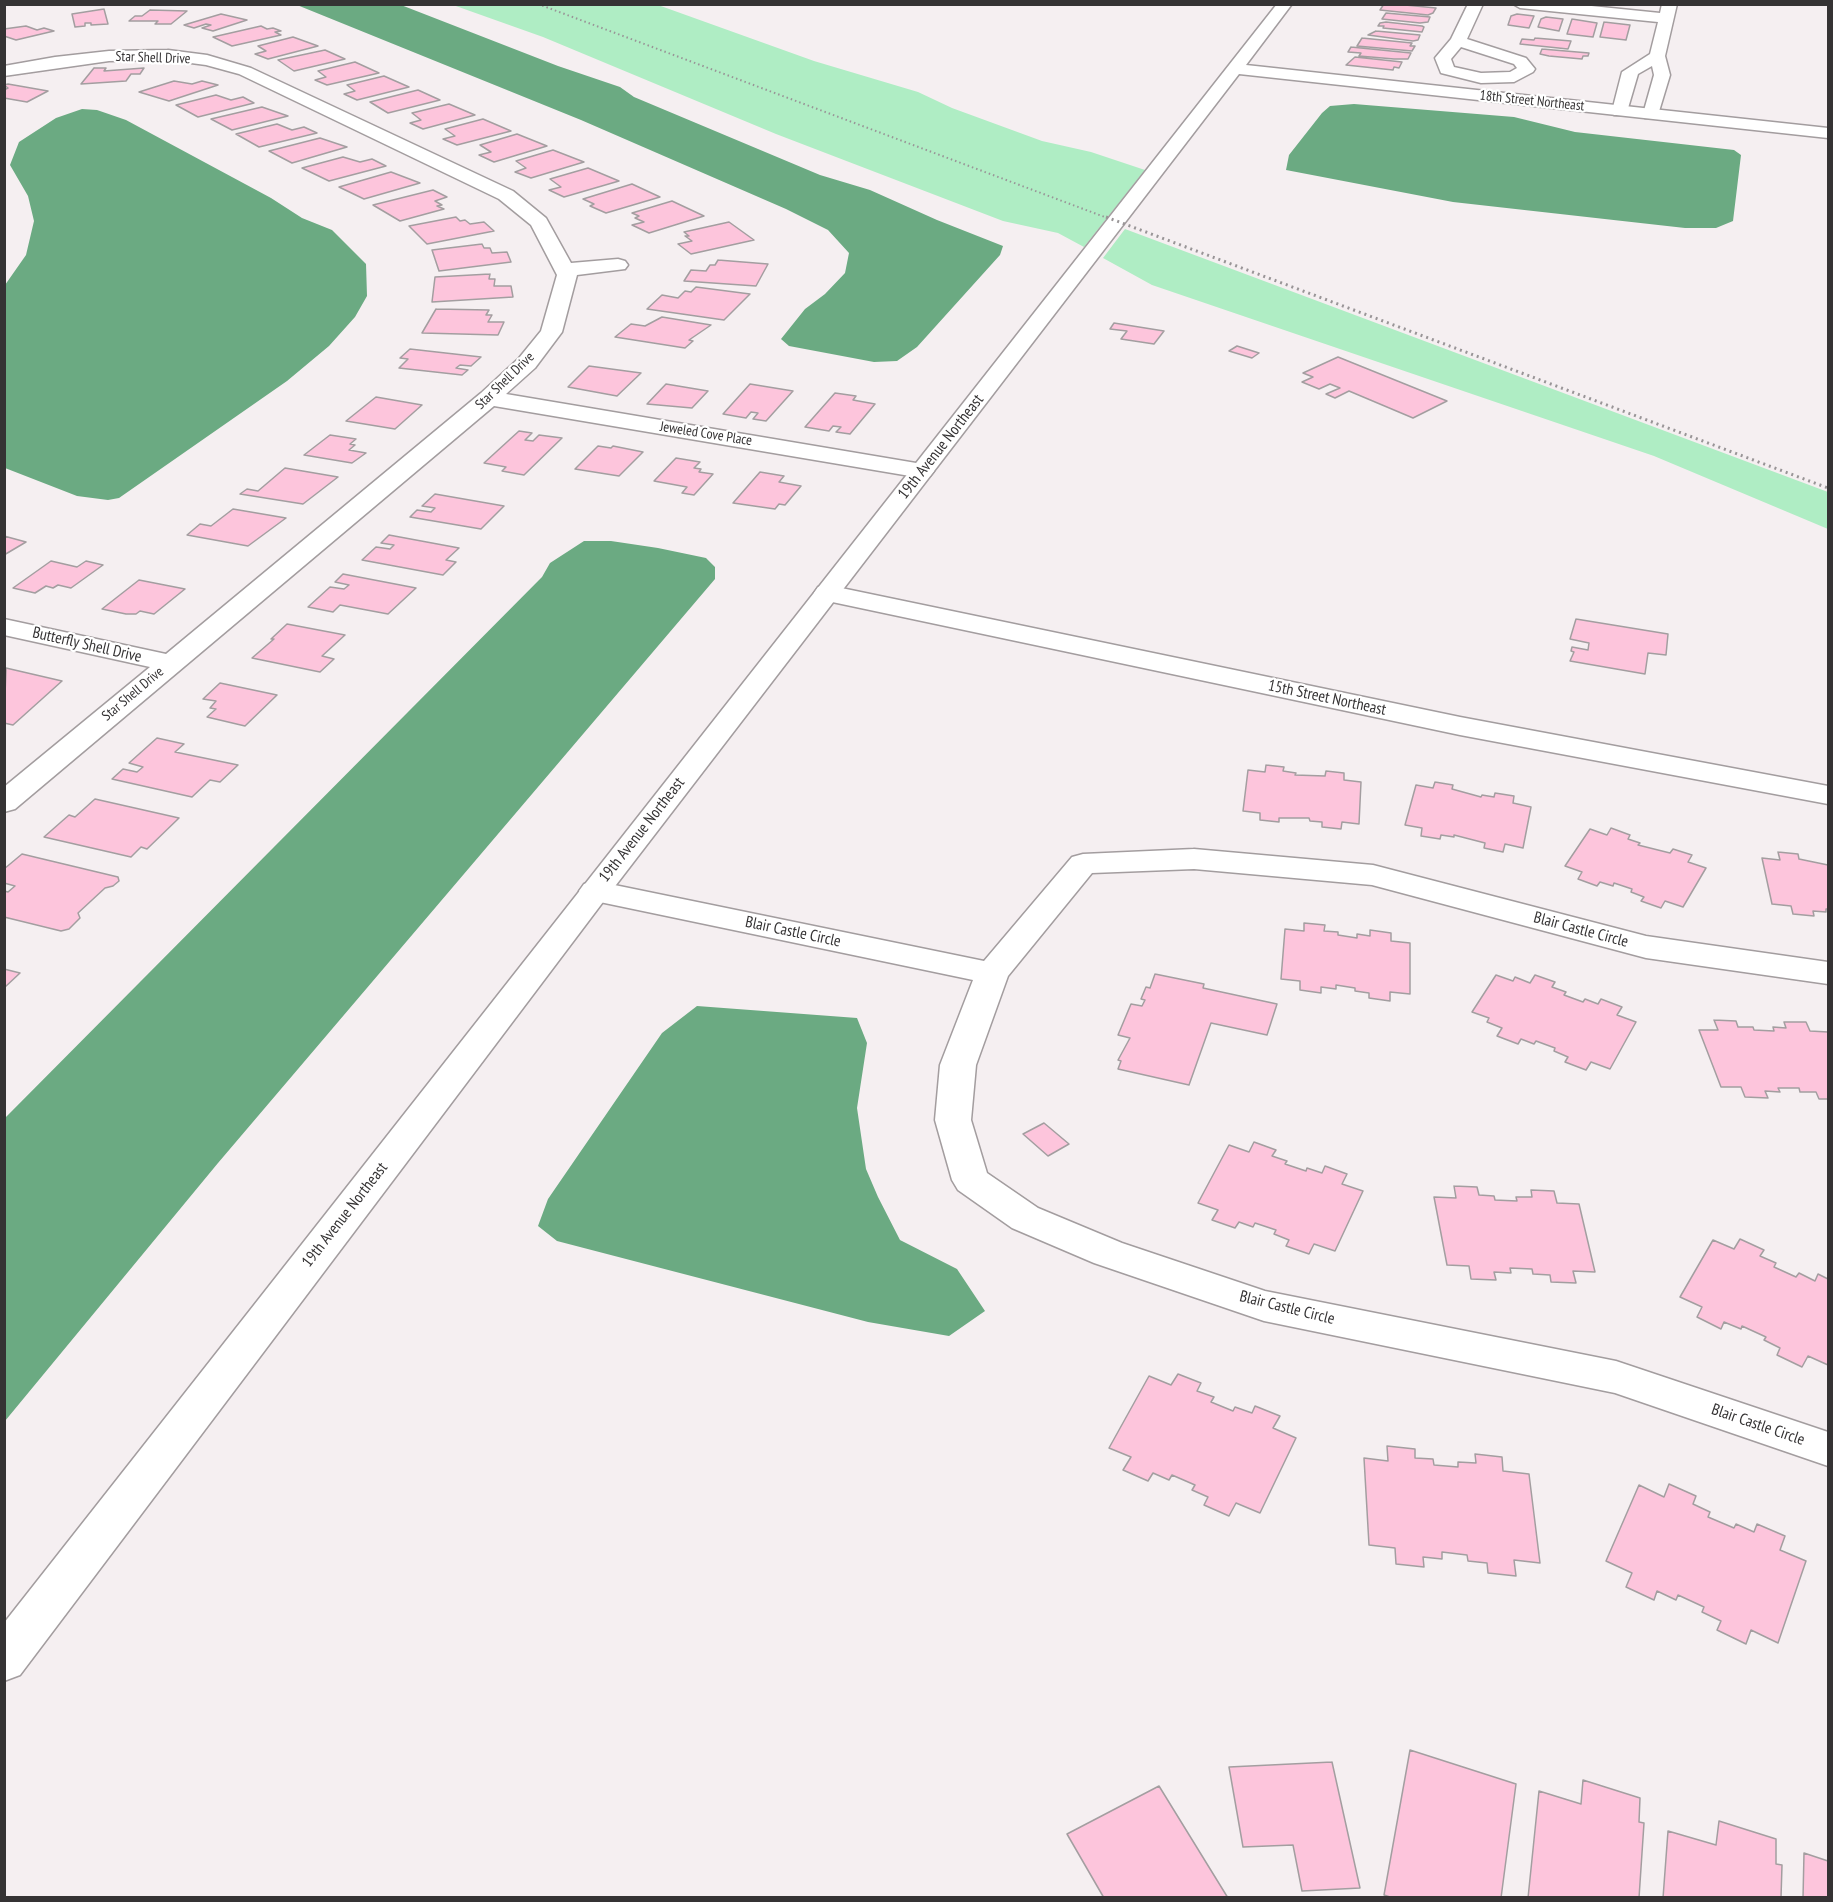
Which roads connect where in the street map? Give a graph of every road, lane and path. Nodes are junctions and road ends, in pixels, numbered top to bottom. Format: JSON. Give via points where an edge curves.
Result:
{"nodes":[{"id":1,"x":1285,"y":4,"type":"edge"},
{"id":2,"x":1476,"y":4,"type":"edge"},
{"id":3,"x":1520,"y":4,"type":"edge"},
{"id":4,"x":1668,"y":11,"type":"edge"},
{"id":5,"x":1458,"y":41,"type":"dead end"},
{"id":6,"x":1657,"y":56,"type":"junction"},
{"id":7,"x":1236,"y":69,"type":"junction"},
{"id":8,"x":4,"y":71,"type":"edge"},
{"id":9,"x":1620,"y":111,"type":"junction"},
{"id":10,"x":1651,"y":114,"type":"junction"},
{"id":11,"x":1828,"y":133,"type":"edge"},
{"id":12,"x":618,"y":265,"type":"dead end"},
{"id":13,"x":565,"y":270,"type":"junction"},
{"id":14,"x":489,"y":398,"type":"junction"},
{"id":15,"x":922,"y":471,"type":"junction"},
{"id":16,"x":827,"y":593,"type":"junction"},
{"id":17,"x":4,"y":627,"type":"edge"},
{"id":18,"x":169,"y":663,"type":"junction"},
{"id":19,"x":1828,"y":795,"type":"edge"},
{"id":20,"x":4,"y":803,"type":"edge"},
{"id":21,"x":595,"y":891,"type":"junction"},
{"id":22,"x":992,"y":973,"type":"junction"},
{"id":23,"x":1828,"y":973,"type":"edge"},
{"id":24,"x":1828,"y":1449,"type":"edge"},
{"id":25,"x":4,"y":1660,"type":"edge"}],
"edges":[{"from":1,"to":7,"type":"street","name":"19th Avenue Northeast"},
{"from":2,"to":5,"type":"street"},
{"from":3,"to":4,"type":"street"},
{"from":4,"to":6,"type":"street"},
{"from":6,"to":9,"type":"street","via":[[1630,72]]},
{"from":6,"to":10,"type":"street","via":[[1662,75]]},
{"from":7,"to":9,"type":"street","name":"18th Street Northeast"},
{"from":7,"to":15,"type":"street","name":"19th Avenue Northeast"},
{"from":8,"to":13,"type":"street","name":"Star Shell Drive","via":[[109,56],[168,55],[207,60],[245,71],[506,195],[539,222]]},
{"from":9,"to":10,"type":"street","name":"18th Street Northeast"},
{"from":10,"to":11,"type":"street","name":"18th Street Northeast"},
{"from":12,"to":13,"type":"street"},
{"from":13,"to":14,"type":"street","name":"Star Shell Drive","via":[[567,275],[551,332],[527,363]]},
{"from":14,"to":15,"type":"street","name":"Jeweled Cove Place"},
{"from":14,"to":18,"type":"street","name":"Star Shell Drive"},
{"from":15,"to":16,"type":"street","name":"19th Avenue Northeast"},
{"from":16,"to":19,"type":"street","name":"15th Street Northeast","via":[[1460,726]]},
{"from":16,"to":21,"type":"street","name":"19th Avenue Northeast"},
{"from":17,"to":18,"type":"street","name":"Butterfly Shell Drive"},
{"from":18,"to":20,"type":"street","name":"Star Shell Drive"},
{"from":21,"to":22,"type":"street","name":"Blair Castle Circle"},
{"from":21,"to":25,"type":"street","name":"19th Avenue Northeast"},
{"from":22,"to":23,"type":"street","name":"Blair Castle Circle","via":[[1083,864],[1194,859],[1373,875],[1646,947]]},
{"from":22,"to":24,"type":"street","name":"Blair Castle Circle","via":[[958,1065],[953,1119],[971,1180],[1024,1218],[1108,1253],[1264,1306],[1617,1377]]}]}
